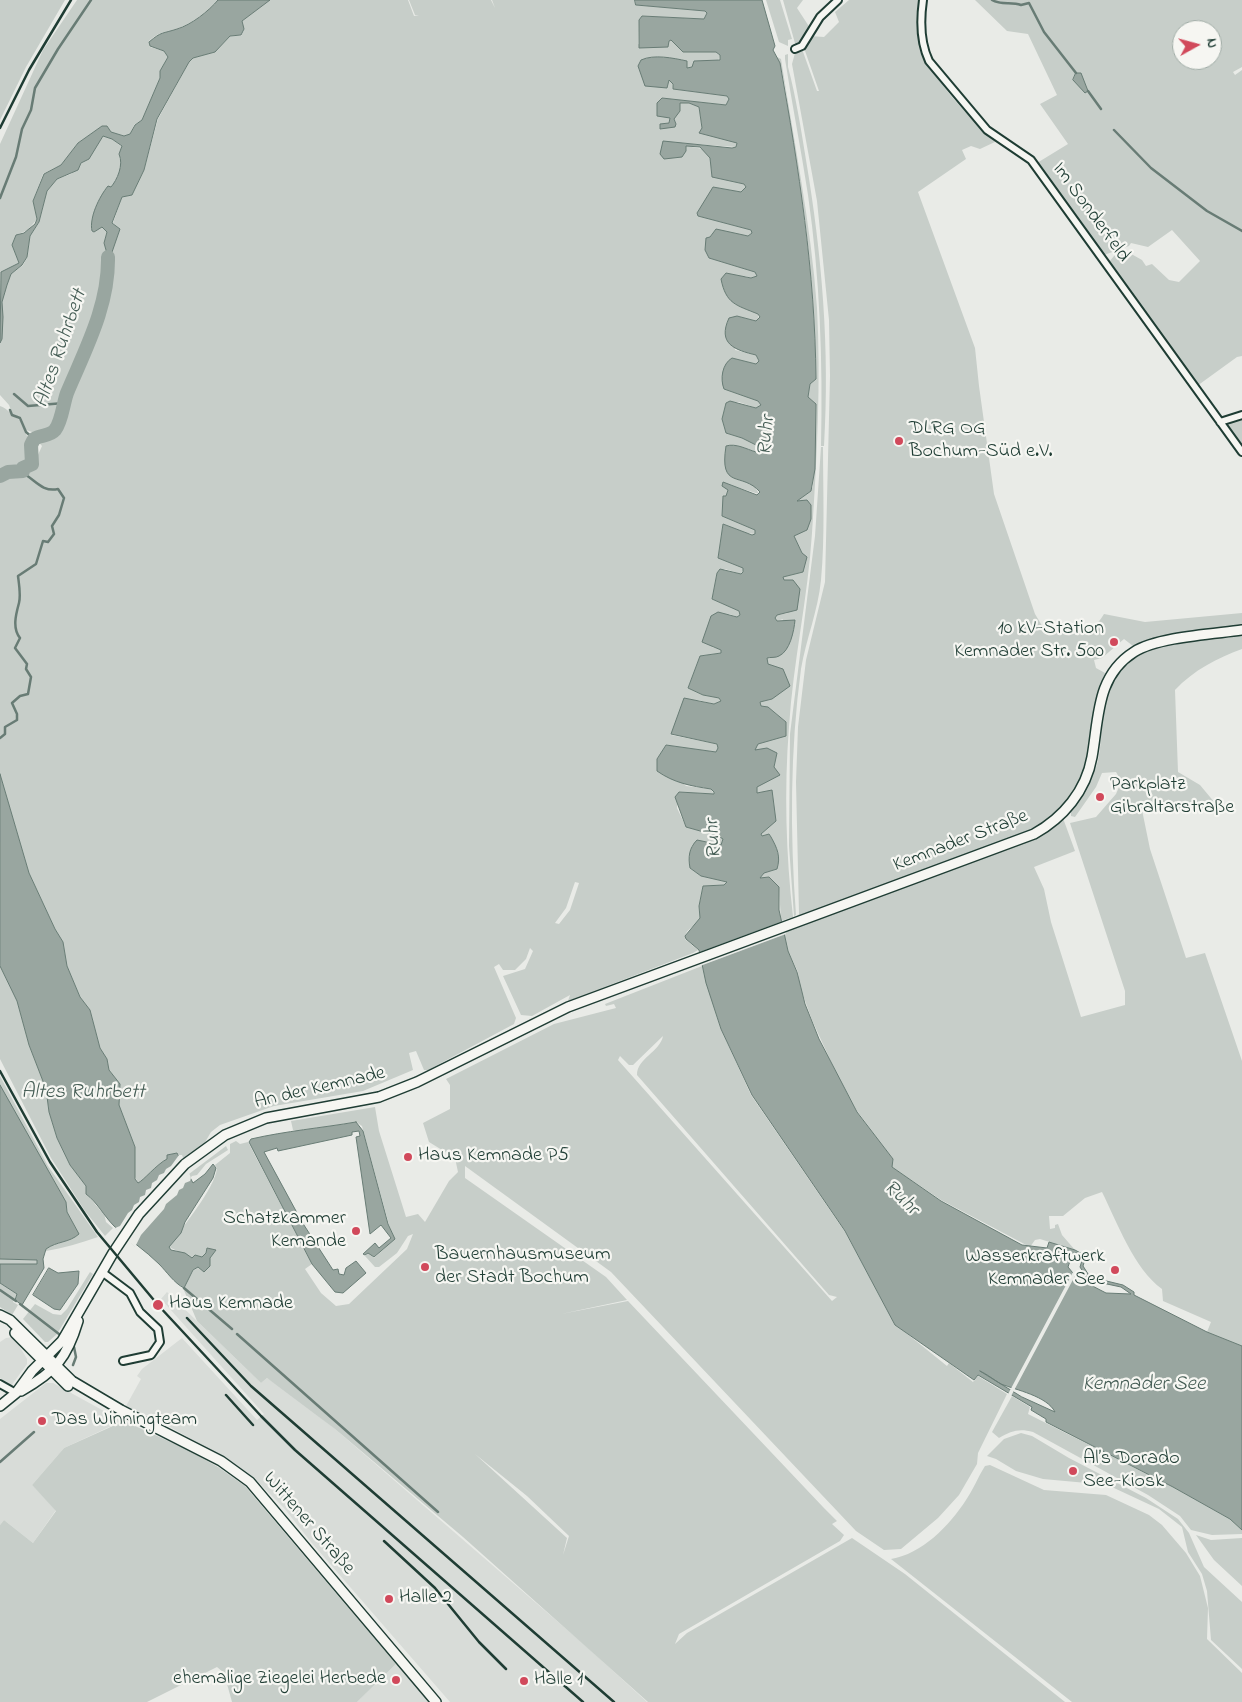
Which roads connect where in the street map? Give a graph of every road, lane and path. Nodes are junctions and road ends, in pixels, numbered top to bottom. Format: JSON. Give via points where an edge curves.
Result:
{"nodes":[{"id":1,"x":838,"y":0,"type":"edge"},
{"id":2,"x":922,"y":0,"type":"edge"},
{"id":3,"x":794,"y":49,"type":"dead end"},
{"id":4,"x":1242,"y":415,"type":"edge"},
{"id":5,"x":1220,"y":422,"type":"junction"},
{"id":6,"x":1242,"y":452,"type":"edge"},
{"id":7,"x":1242,"y":630,"type":"edge"},
{"id":8,"x":677,"y":967,"type":"joint"},
{"id":9,"x":102,"y":1272,"type":"junction"},
{"id":10,"x":83,"y":1306,"type":"junction"},
{"id":11,"x":2,"y":1316,"type":"edge"},
{"id":12,"x":44,"y":1360,"type":"junction"},
{"id":13,"x":123,"y":1361,"type":"dead end"},
{"id":14,"x":54,"y":1369,"type":"junction"},
{"id":15,"x":0,"y":1384,"type":"edge"},
{"id":16,"x":16,"y":1393,"type":"junction"},
{"id":17,"x":0,"y":1406,"type":"edge"},
{"id":18,"x":436,"y":1702,"type":"edge"}],
"edges":[{"from":1,"to":3,"type":"street","via":[[820,17],[802,46]]},
{"from":2,"to":5,"type":"street","name":"Im Sonderfeld","via":[[922,36],[929,61],[987,130],[1031,160]]},
{"from":4,"to":5,"type":"street"},
{"from":5,"to":6,"type":"street","name":"Im Sonderfeld"},
{"from":7,"to":8,"type":"main road","name":"Kemnader Straße","via":[[1154,643],[1134,651],[1123,660],[1108,679],[1102,694],[1092,759],[1076,797],[1045,828]]},
{"from":8,"to":9,"type":"main road","name":"An der Kemnade","via":[[537,1021],[394,1091],[362,1101],[266,1118],[238,1128],[206,1148],[165,1184],[124,1236]]},
{"from":9,"to":10,"type":"main road","name":"An der Kemnade"},
{"from":9,"to":13,"type":"street","via":[[130,1293],[140,1312],[158,1329],[161,1337],[151,1355]]},
{"from":10,"to":12,"type":"main road","name":"An der Kemnade","via":[[62,1340]]},
{"from":10,"to":14,"type":"main road","name":"An der Kemnade","via":[[64,1359]]},
{"from":11,"to":12,"type":"main road","name":"Wittener Straße","via":[[10,1320]]},
{"from":12,"to":14,"type":"main road","name":"Wittener Straße"},
{"from":12,"to":16,"type":"main road","name":"An der Kemnade"},
{"from":14,"to":16,"type":"main road"},
{"from":14,"to":18,"type":"main road","name":"Wittener Straße","via":[[121,1410],[221,1461],[250,1482]]},
{"from":15,"to":16,"type":"street"},
{"from":16,"to":17,"type":"main road"}]}
